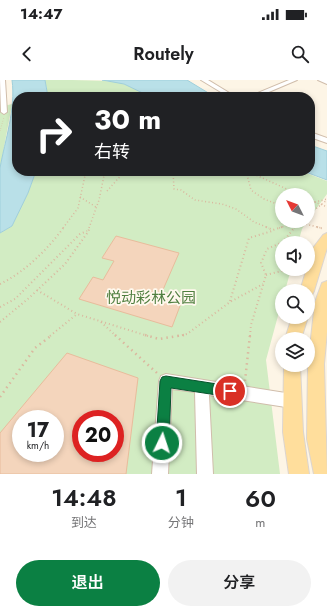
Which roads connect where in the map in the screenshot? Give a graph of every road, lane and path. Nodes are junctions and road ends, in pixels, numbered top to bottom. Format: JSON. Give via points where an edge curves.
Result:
{"nodes":[{"id":1,"x":2,"y":80,"type":"edge"},
{"id":2,"x":204,"y":80,"type":"edge"},
{"id":3,"x":294,"y":80,"type":"edge"},
{"id":4,"x":321,"y":80,"type":"edge"},
{"id":5,"x":327,"y":82,"type":"edge"},
{"id":6,"x":224,"y":92,"type":"edge"},
{"id":7,"x":264,"y":92,"type":"edge"},
{"id":8,"x":4,"y":112,"type":"joint"},
{"id":9,"x":0,"y":131,"type":"edge"},
{"id":10,"x":315,"y":136,"type":"edge"},
{"id":11,"x":327,"y":141,"type":"edge"},
{"id":12,"x":85,"y":176,"type":"edge"},
{"id":13,"x":104,"y":176,"type":"edge"},
{"id":14,"x":120,"y":176,"type":"edge"},
{"id":15,"x":173,"y":176,"type":"edge"},
{"id":16,"x":247,"y":176,"type":"edge"},
{"id":17,"x":257,"y":176,"type":"edge"},
{"id":18,"x":284,"y":188,"type":"edge"},
{"id":19,"x":106,"y":191,"type":"dead end"},
{"id":20,"x":80,"y":197,"type":"junction"},
{"id":21,"x":327,"y":200,"type":"edge"},
{"id":22,"x":315,"y":202,"type":"edge"},
{"id":23,"x":275,"y":203,"type":"edge"},
{"id":24,"x":315,"y":203,"type":"edge"},
{"id":25,"x":96,"y":207,"type":"junction"},
{"id":26,"x":327,"y":207,"type":"edge"},
{"id":27,"x":315,"y":209,"type":"edge"},
{"id":28,"x":315,"y":227,"type":"edge"},
{"id":29,"x":280,"y":228,"type":"edge"},
{"id":30,"x":294,"y":228,"type":"edge"},
{"id":31,"x":273,"y":230,"type":"junction"},
{"id":32,"x":327,"y":230,"type":"edge"},
{"id":33,"x":88,"y":231,"type":"junction"},
{"id":34,"x":288,"y":236,"type":"edge"},
{"id":35,"x":327,"y":238,"type":"edge"},
{"id":36,"x":275,"y":246,"type":"edge"},
{"id":37,"x":275,"y":273,"type":"edge"},
{"id":38,"x":266,"y":275,"type":"junction"},
{"id":39,"x":0,"y":284,"type":"edge"},
{"id":40,"x":263,"y":284,"type":"junction"},
{"id":41,"x":309,"y":284,"type":"edge"},
{"id":42,"x":327,"y":287,"type":"edge"},
{"id":43,"x":37,"y":290,"type":"junction"},
{"id":44,"x":230,"y":302,"type":"junction"},
{"id":45,"x":0,"y":307,"type":"edge"},
{"id":46,"x":77,"y":314,"type":"junction"},
{"id":47,"x":100,"y":321,"type":"junction"},
{"id":48,"x":0,"y":322,"type":"edge"},
{"id":49,"x":292,"y":372,"type":"edge"},
{"id":50,"x":166,"y":381,"type":"junction"},
{"id":51,"x":202,"y":387,"type":"junction"},
{"id":52,"x":244,"y":394,"type":"junction"},
{"id":53,"x":0,"y":397,"type":"edge"},
{"id":54,"x":292,"y":401,"type":"junction"},
{"id":55,"x":160,"y":474,"type":"edge"},
{"id":56,"x":205,"y":474,"type":"edge"},
{"id":57,"x":299,"y":474,"type":"edge"},
{"id":58,"x":324,"y":474,"type":"edge"}],
"edges":[{"from":1,"to":8,"type":"street"},
{"from":2,"to":6,"type":"street"},
{"from":3,"to":7,"type":"street"},
{"from":4,"to":5,"type":"street"},
{"from":8,"to":9,"type":"path"},
{"from":10,"to":11,"type":"street"},
{"from":12,"to":20,"type":"path"},
{"from":13,"to":25,"type":"path"},
{"from":14,"to":19,"type":"path"},
{"from":15,"to":31,"type":"path","via":[[174,189],[181,190],[195,200],[236,209],[254,222]]},
{"from":16,"to":23,"type":"path","via":[[251,190]]},
{"from":17,"to":18,"type":"path"},
{"from":20,"to":25,"type":"path"},
{"from":20,"to":39,"type":"path","via":[[78,208],[53,242],[12,278]]},
{"from":21,"to":24,"type":"path"},
{"from":21,"to":27,"type":"path"},
{"from":22,"to":26,"type":"path","bridge":true},
{"from":25,"to":33,"type":"path"},
{"from":28,"to":32,"type":"path"},
{"from":29,"to":31,"type":"path"},
{"from":30,"to":34,"type":"path"},
{"from":31,"to":44,"type":"path","via":[[249,238]]},
{"from":33,"to":43,"type":"path","via":[[65,264]]},
{"from":33,"to":45,"type":"path","via":[[80,234],[15,299]]},
{"from":35,"to":41,"type":"main road","via":[[320,248]]},
{"from":36,"to":38,"type":"path","via":[[267,249],[261,262]]},
{"from":37,"to":38,"type":"path"},
{"from":38,"to":40,"type":"path"},
{"from":40,"to":44,"type":"path"},
{"from":40,"to":52,"type":"path","via":[[251,325]]},
{"from":42,"to":58,"type":"main road","via":[[322,302],[316,364],[317,439]]},
{"from":43,"to":46,"type":"path"},
{"from":43,"to":48,"type":"path"},
{"from":44,"to":47,"type":"path","via":[[187,334],[159,339]]},
{"from":46,"to":47,"type":"path"},
{"from":46,"to":53,"type":"path","via":[[35,348]]},
{"from":47,"to":50,"type":"path"},
{"from":49,"to":54,"type":"main road"},
{"from":50,"to":51,"type":"street"},
{"from":50,"to":55,"type":"street"},
{"from":51,"to":52,"type":"street"},
{"from":51,"to":56,"type":"street"},
{"from":52,"to":54,"type":"street"},
{"from":54,"to":57,"type":"main road"}]}
